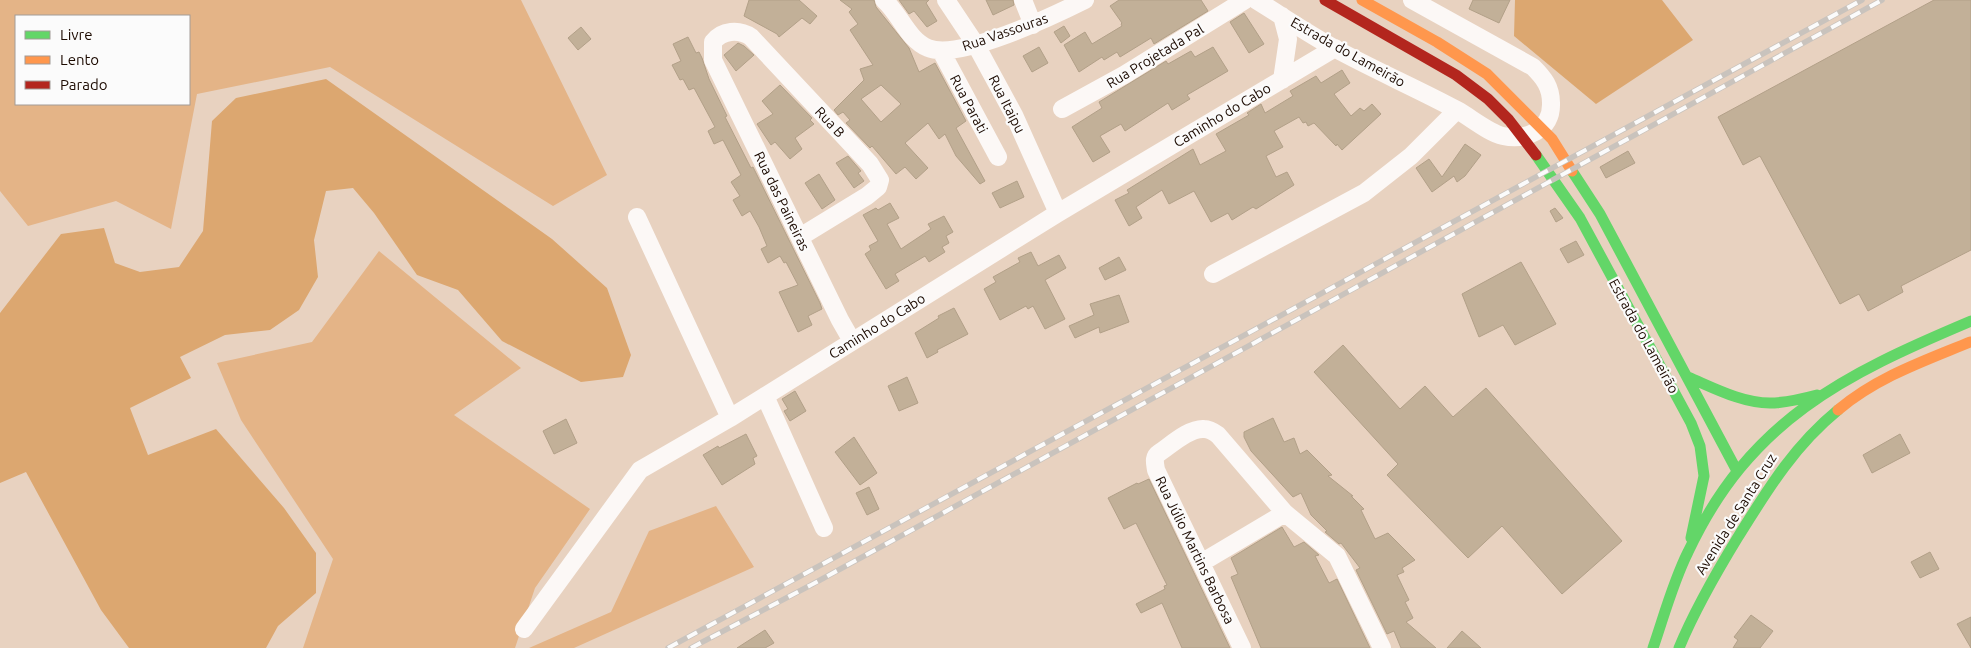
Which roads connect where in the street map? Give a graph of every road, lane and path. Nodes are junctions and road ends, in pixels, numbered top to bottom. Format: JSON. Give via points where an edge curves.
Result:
{"nodes":[{"id":1,"x":884,"y":0,"type":"edge"},
{"id":2,"x":946,"y":0,"type":"edge"},
{"id":3,"x":1023,"y":0,"type":"edge"},
{"id":4,"x":1085,"y":0,"type":"edge"},
{"id":5,"x":1246,"y":0,"type":"edge"},
{"id":6,"x":1256,"y":0,"type":"edge"},
{"id":7,"x":1325,"y":0,"type":"edge"},
{"id":8,"x":1362,"y":0,"type":"edge"},
{"id":9,"x":1412,"y":0,"type":"edge"},
{"id":10,"x":1282,"y":16,"type":"junction"},
{"id":11,"x":1033,"y":25,"type":"junction"},
{"id":12,"x":976,"y":45,"type":"junction"},
{"id":13,"x":1334,"y":48,"type":"junction"},
{"id":14,"x":941,"y":51,"type":"junction"},
{"id":15,"x":714,"y":60,"type":"joint"},
{"id":16,"x":1282,"y":80,"type":"junction"},
{"id":17,"x":1062,"y":109,"type":"dead end"},
{"id":18,"x":1457,"y":110,"type":"junction"},
{"id":19,"x":998,"y":157,"type":"dead end"},
{"id":20,"x":1058,"y":213,"type":"junction"},
{"id":21,"x":637,"y":217,"type":"dead end"},
{"id":22,"x":800,"y":237,"type":"junction"},
{"id":23,"x":1213,"y":274,"type":"dead end"},
{"id":24,"x":1971,"y":321,"type":"edge"},
{"id":25,"x":852,"y":341,"type":"junction"},
{"id":26,"x":1971,"y":341,"type":"edge"},
{"id":27,"x":1688,"y":376,"type":"junction"},
{"id":28,"x":1821,"y":394,"type":"junction"},
{"id":29,"x":765,"y":396,"type":"junction"},
{"id":30,"x":730,"y":418,"type":"junction"},
{"id":31,"x":1736,"y":471,"type":"junction"},
{"id":32,"x":1736,"y":496,"type":"dead end"},
{"id":33,"x":1285,"y":513,"type":"junction"},
{"id":34,"x":824,"y":528,"type":"dead end"},
{"id":35,"x":1686,"y":554,"type":"junction"},
{"id":36,"x":1200,"y":562,"type":"junction"},
{"id":37,"x":1706,"y":568,"type":"dead end"},
{"id":38,"x":1696,"y":607,"type":"junction"},
{"id":39,"x":524,"y":629,"type":"dead end"},
{"id":40,"x":1242,"y":648,"type":"edge"},
{"id":41,"x":1382,"y":648,"type":"edge"},
{"id":42,"x":1652,"y":648,"type":"edge"},
{"id":43,"x":1679,"y":648,"type":"edge"}],
"edges":[{"from":1,"to":14,"type":"street","via":[[922,44]]},
{"from":2,"to":12,"type":"street","name":"Rua Itaipu"},
{"from":3,"to":11,"type":"street"},
{"from":4,"to":11,"type":"street","name":"Rua Vassouras"},
{"from":5,"to":17,"type":"street","name":"Rua Projetada Pal"},
{"from":6,"to":10,"type":"street","name":"Estrada do Lameirão"},
{"from":7,"to":35,"type":"main road","name":"Estrada do Lameirão","via":[[1456,75],[1488,99],[1530,147],[1580,218],[1691,423],[1700,446],[1704,476]]},
{"from":8,"to":27,"type":"main road","name":"Estrada do Lameirão","via":[[1487,74],[1552,139],[1600,214]]},
{"from":9,"to":18,"type":"street","name":"Estrada do Lameirão","via":[[1533,67],[1548,83],[1551,93],[1551,109],[1544,126],[1528,136],[1501,136]]},
{"from":10,"to":13,"type":"street","name":"Estrada do Lameirão"},
{"from":10,"to":16,"type":"street","name":"Caminho do Cabo","via":[[1288,39]]},
{"from":11,"to":12,"type":"street","name":"Rua Vassouras"},
{"from":12,"to":14,"type":"street","name":"Rua Vassouras"},
{"from":12,"to":20,"type":"street","name":"Rua Itaipu","via":[[1014,115]]},
{"from":13,"to":16,"type":"street","name":"Caminho do Cabo"},
{"from":13,"to":18,"type":"street","name":"Estrada do Lameirão"},
{"from":14,"to":19,"type":"street","name":"Rua Parati"},
{"from":15,"to":22,"type":"street","name":"Rua das Paineiras"},
{"from":15,"to":22,"type":"street","name":"Rua B","via":[[712,42],[716,37],[738,31],[751,37],[870,164],[880,180],[878,187],[866,196]]},
{"from":16,"to":20,"type":"street","name":"Caminho do Cabo"},
{"from":18,"to":23,"type":"street","via":[[1411,156],[1364,193]]},
{"from":20,"to":25,"type":"street","name":"Caminho do Cabo"},
{"from":21,"to":30,"type":"street"},
{"from":22,"to":25,"type":"street","name":"Rua das Paineiras"},
{"from":24,"to":28,"type":"main road","name":"Avenida de Santa Cruz","via":[[1901,350]]},
{"from":25,"to":29,"type":"street","name":"Caminho do Cabo"},
{"from":26,"to":38,"type":"main road","name":"Avenida de Santa Cruz","via":[[1889,376],[1826,420],[1788,459]]},
{"from":27,"to":28,"type":"main road","via":[[1765,403]]},
{"from":27,"to":31,"type":"main road","name":"Estrada do Lameirão"},
{"from":28,"to":31,"type":"main road","name":"Avenida de Santa Cruz","via":[[1787,420]]},
{"from":29,"to":30,"type":"street","name":"Caminho do Cabo"},
{"from":29,"to":34,"type":"street"},
{"from":30,"to":39,"type":"street","name":"Caminho do Cabo","via":[[640,470]]},
{"from":31,"to":32,"type":"main road"},
{"from":31,"to":35,"type":"main road","name":"Avenida de Santa Cruz"},
{"from":33,"to":36,"type":"street"},
{"from":33,"to":36,"type":"street","name":"Rua Júlio Martins Barbosa","via":[[1218,435],[1202,428],[1189,434],[1155,459],[1156,470]]},
{"from":33,"to":41,"type":"street","via":[[1337,556]]},
{"from":35,"to":42,"type":"main road","name":"Avenida de Santa Cruz"},
{"from":36,"to":40,"type":"street","name":"Rua Júlio Martins Barbosa"},
{"from":37,"to":38,"type":"main road"},
{"from":38,"to":43,"type":"main road","name":"Avenida de Santa Cruz"}]}
